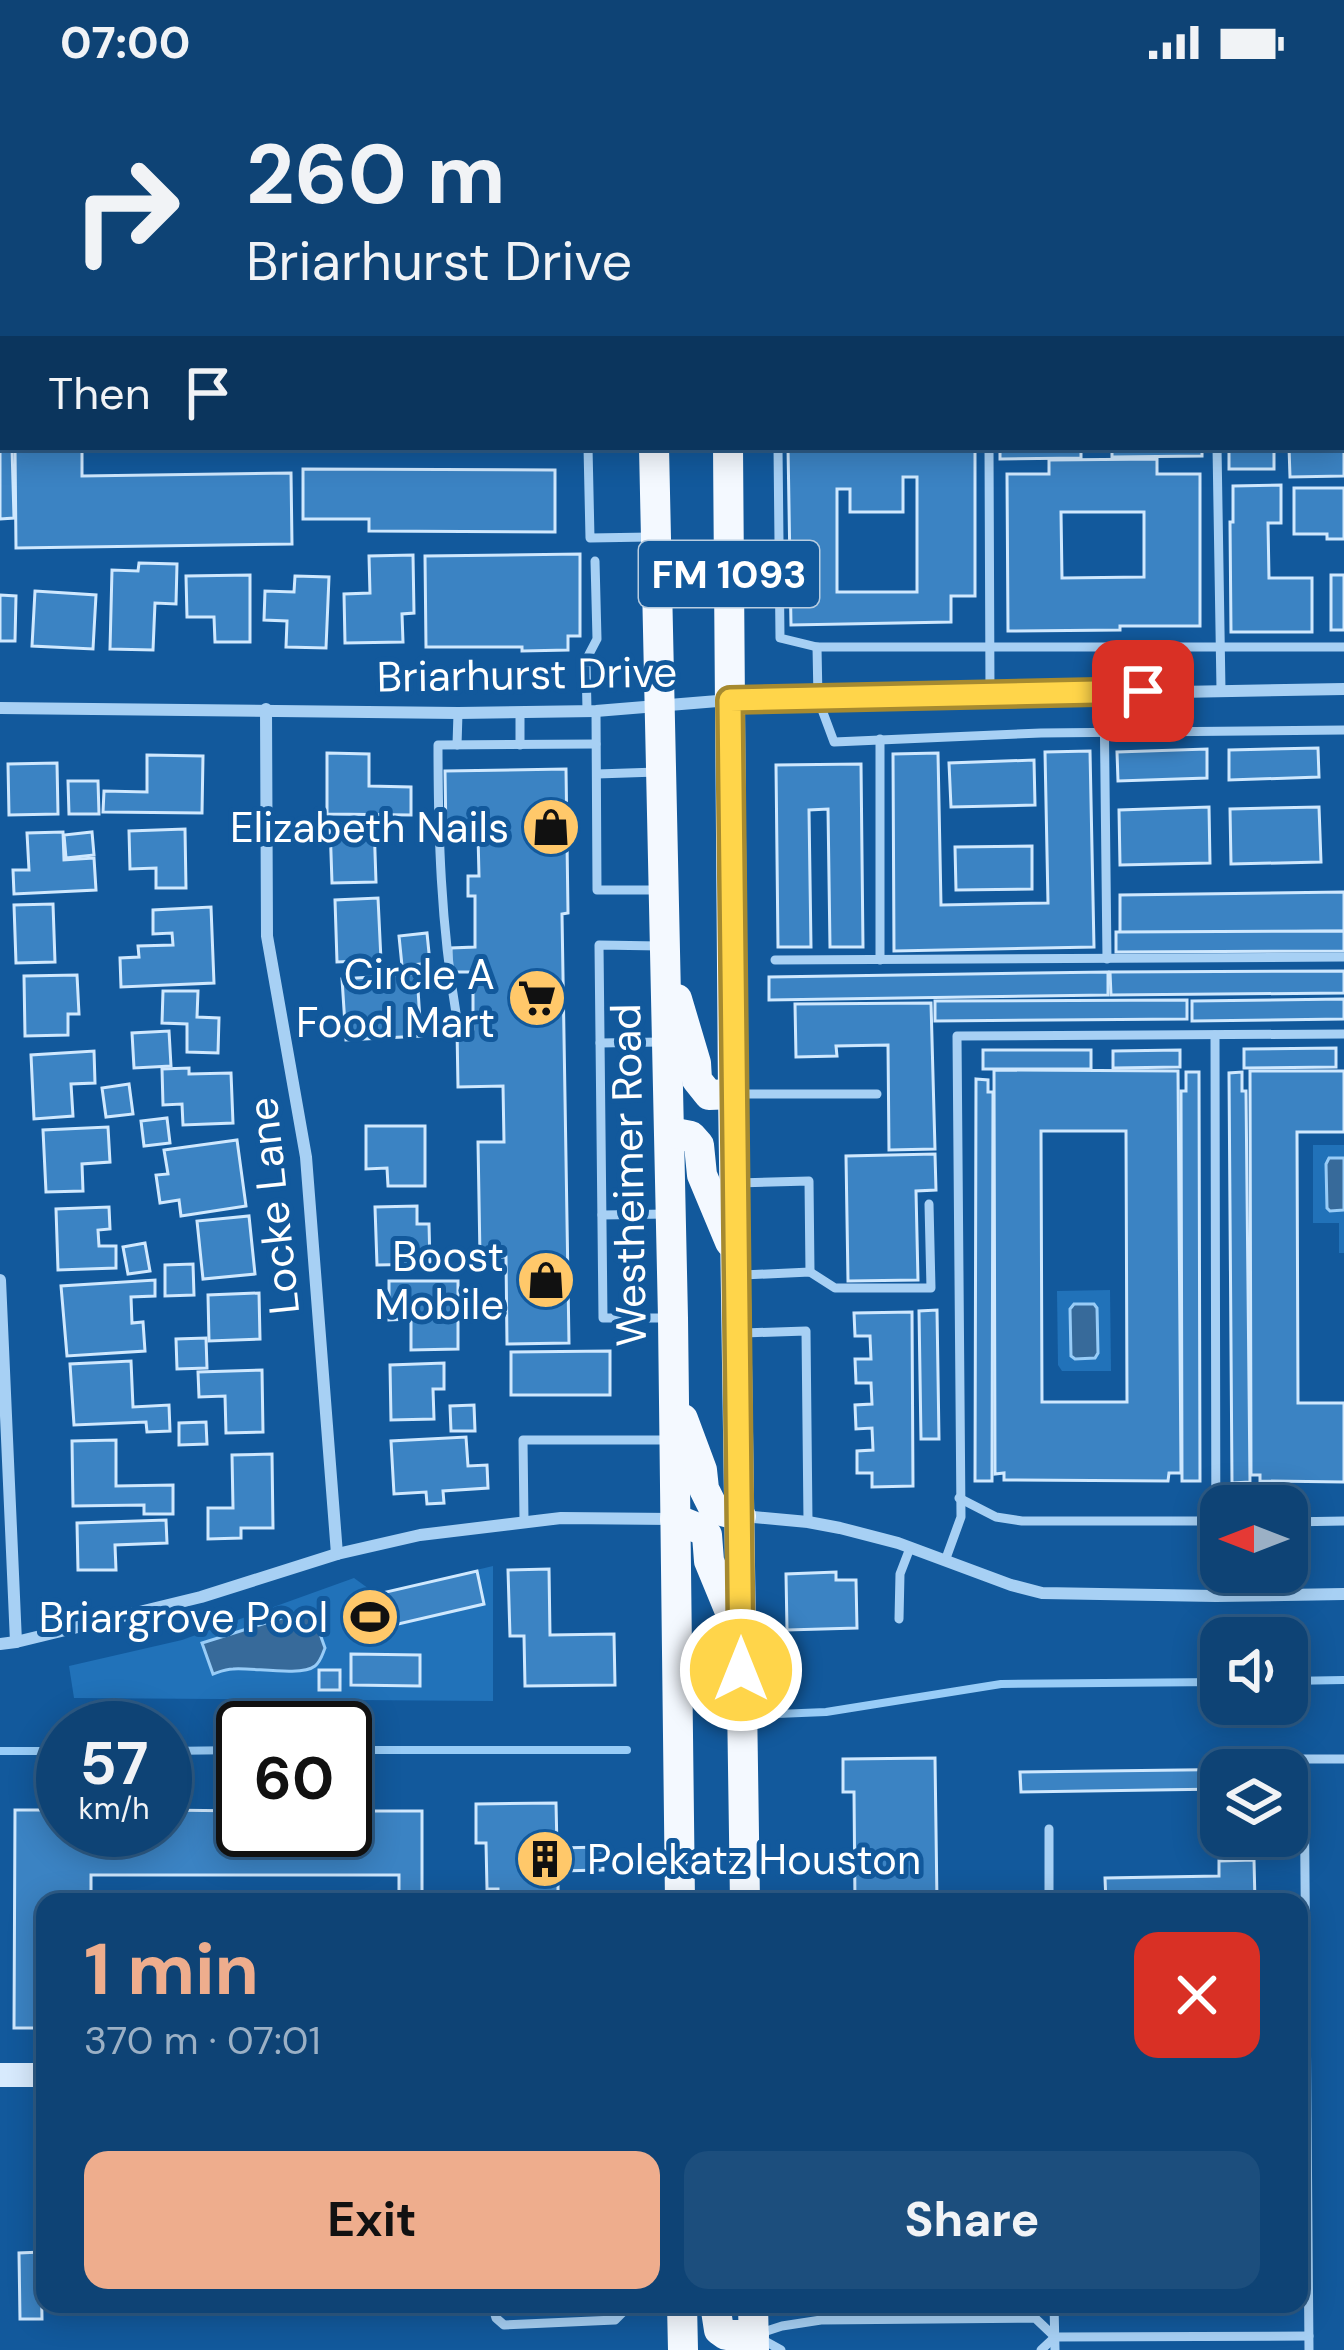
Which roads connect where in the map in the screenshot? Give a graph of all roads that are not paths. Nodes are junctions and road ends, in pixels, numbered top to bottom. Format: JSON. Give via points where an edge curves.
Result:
{"nodes":[{"id":1,"x":588,"y":450,"type":"edge"},
{"id":2,"x":654,"y":450,"type":"edge"},
{"id":3,"x":728,"y":450,"type":"edge"},
{"id":4,"x":778,"y":450,"type":"edge"},
{"id":5,"x":988,"y":450,"type":"edge"},
{"id":6,"x":1217,"y":450,"type":"edge"},
{"id":7,"x":656,"y":537,"type":"junction"},
{"id":8,"x":595,"y":561,"type":"dead end"},
{"id":9,"x":817,"y":647,"type":"junction"},
{"id":10,"x":1344,"y":647,"type":"edge"},
{"id":11,"x":990,"y":648,"type":"junction"},
{"id":12,"x":1220,"y":648,"type":"junction"},
{"id":13,"x":1344,"y":689,"type":"edge"},
{"id":14,"x":1221,"y":690,"type":"junction"},
{"id":15,"x":1104,"y":692,"type":"junction"},
{"id":16,"x":990,"y":693,"type":"junction"},
{"id":17,"x":818,"y":699,"type":"junction"},
{"id":18,"x":730,"y":700,"type":"junction"},
{"id":19,"x":661,"y":705,"type":"junction"},
{"id":20,"x":0,"y":708,"type":"edge"},
{"id":21,"x":266,"y":710,"type":"junction"},
{"id":22,"x":591,"y":711,"type":"junction"},
{"id":23,"x":520,"y":712,"type":"junction"},
{"id":24,"x":458,"y":713,"type":"junction"},
{"id":25,"x":1344,"y":730,"type":"edge"},
{"id":26,"x":1104,"y":733,"type":"junction"},
{"id":27,"x":880,"y":740,"type":"junction"},
{"id":28,"x":457,"y":745,"type":"junction"},
{"id":29,"x":520,"y":745,"type":"junction"},
{"id":30,"x":596,"y":745,"type":"junction"},
{"id":31,"x":661,"y":772,"type":"junction"},
{"id":32,"x":597,"y":774,"type":"junction"},
{"id":33,"x":664,"y":890,"type":"junction"},
{"id":34,"x":665,"y":952,"type":"junction"},
{"id":35,"x":1344,"y":957,"type":"edge"},
{"id":36,"x":1107,"y":959,"type":"junction"},
{"id":37,"x":880,"y":960,"type":"junction"},
{"id":38,"x":775,"y":961,"type":"dead end"},
{"id":39,"x":457,"y":1013,"type":"dead end"},
{"id":40,"x":1344,"y":1034,"type":"edge"},
{"id":41,"x":1215,"y":1035,"type":"junction"},
{"id":42,"x":668,"y":1042,"type":"junction"},
{"id":43,"x":599,"y":1043,"type":"junction"},
{"id":44,"x":734,"y":1094,"type":"junction"},
{"id":45,"x":877,"y":1094,"type":"dead end"},
{"id":46,"x":670,"y":1132,"type":"junction"},
{"id":47,"x":736,"y":1183,"type":"junction"},
{"id":48,"x":929,"y":1204,"type":"dead end"},
{"id":49,"x":602,"y":1214,"type":"junction"},
{"id":50,"x":671,"y":1214,"type":"junction"},
{"id":51,"x":737,"y":1267,"type":"junction"},
{"id":52,"x":810,"y":1272,"type":"junction"},
{"id":53,"x":0,"y":1280,"type":"edge"},
{"id":54,"x":673,"y":1318,"type":"junction"},
{"id":55,"x":739,"y":1333,"type":"junction"},
{"id":56,"x":675,"y":1397,"type":"junction"},
{"id":57,"x":675,"y":1440,"type":"junction"},
{"id":58,"x":1219,"y":1485,"type":"edge"},
{"id":59,"x":959,"y":1498,"type":"junction"},
{"id":60,"x":741,"y":1516,"type":"junction"},
{"id":61,"x":675,"y":1519,"type":"junction"},
{"id":62,"x":524,"y":1521,"type":"junction"},
{"id":63,"x":1200,"y":1521,"type":"edge"},
{"id":64,"x":808,"y":1522,"type":"junction"},
{"id":65,"x":1308,"y":1522,"type":"edge"},
{"id":66,"x":1344,"y":1522,"type":"edge"},
{"id":67,"x":910,"y":1548,"type":"junction"},
{"id":68,"x":337,"y":1554,"type":"junction"},
{"id":69,"x":944,"y":1561,"type":"junction"},
{"id":70,"x":1216,"y":1593,"type":"edge"},
{"id":71,"x":1344,"y":1594,"type":"edge"},
{"id":72,"x":1216,"y":1596,"type":"junction"},
{"id":73,"x":899,"y":1619,"type":"dead end"},
{"id":74,"x":741,"y":1640,"type":"junction"},
{"id":75,"x":16,"y":1642,"type":"junction"},
{"id":76,"x":0,"y":1644,"type":"edge"},
{"id":77,"x":1344,"y":1759,"type":"edge"},
{"id":78,"x":1048,"y":1829,"type":"dead end"},
{"id":79,"x":680,"y":1893,"type":"edge"},
{"id":80,"x":745,"y":1893,"type":"edge"},
{"id":81,"x":1049,"y":1893,"type":"edge"},
{"id":82,"x":1305,"y":1893,"type":"edge"},
{"id":83,"x":0,"y":2075,"type":"edge"},
{"id":84,"x":36,"y":2075,"type":"edge"},
{"id":85,"x":1308,"y":2221,"type":"edge"},
{"id":86,"x":495,"y":2313,"type":"edge"},
{"id":87,"x":621,"y":2313,"type":"edge"},
{"id":88,"x":682,"y":2313,"type":"edge"},
{"id":89,"x":716,"y":2313,"type":"edge"},
{"id":90,"x":1054,"y":2313,"type":"edge"},
{"id":91,"x":760,"y":2335,"type":"edge"},
{"id":92,"x":1309,"y":2336,"type":"junction"},
{"id":93,"x":1055,"y":2337,"type":"junction"},
{"id":94,"x":683,"y":2350,"type":"edge"},
{"id":95,"x":1041,"y":2350,"type":"edge"},
{"id":96,"x":1055,"y":2350,"type":"edge"},
{"id":97,"x":1309,"y":2350,"type":"edge"}],
"edges":[{"from":1,"to":7,"type":"lane","via":[[590,538]]},
{"from":2,"to":7,"type":"main road","name":"Westheimer Road","number":"FM 1093"},
{"from":3,"to":18,"type":"main road","number":"FM 1093"},
{"from":4,"to":9,"type":"lane","via":[[780,638]]},
{"from":5,"to":11,"type":"lane"},
{"from":6,"to":12,"type":"lane"},
{"from":7,"to":19,"type":"main road","name":"Westheimer Road","number":"FM 1093"},
{"from":8,"to":22,"type":"lane","via":[[597,639],[586,661]]},
{"from":9,"to":11,"type":"lane"},
{"from":9,"to":17,"type":"lane"},
{"from":10,"to":12,"type":"lane"},
{"from":11,"to":12,"type":"lane"},
{"from":11,"to":16,"type":"lane"},
{"from":12,"to":14,"type":"lane"},
{"from":13,"to":14,"type":"street","name":"Briarhurst Drive"},
{"from":14,"to":15,"type":"street","name":"Briarhurst Drive"},
{"from":15,"to":16,"type":"street","name":"Briarhurst Drive"},
{"from":15,"to":26,"type":"lane"},
{"from":16,"to":17,"type":"street","name":"Briarhurst Drive"},
{"from":17,"to":18,"type":"street","name":"Briarhurst Drive"},
{"from":17,"to":27,"type":"lane","via":[[834,742]]},
{"from":18,"to":19,"type":"street","name":"Briarhurst Drive"},
{"from":18,"to":44,"type":"main road","number":"FM 1093"},
{"from":19,"to":22,"type":"street","name":"Briarhurst Drive"},
{"from":19,"to":31,"type":"main road","name":"Westheimer Road","number":"FM 1093"},
{"from":20,"to":21,"type":"street","name":"Briarhurst Drive"},
{"from":21,"to":24,"type":"street","name":"Briarhurst Drive"},
{"from":21,"to":68,"type":"street","name":"Locke Lane","via":[[267,936],[306,1156]]},
{"from":22,"to":23,"type":"street","name":"Briarhurst Drive"},
{"from":22,"to":30,"type":"lane"},
{"from":23,"to":24,"type":"street","name":"Briarhurst Drive"},
{"from":23,"to":29,"type":"lane"},
{"from":24,"to":28,"type":"lane"},
{"from":25,"to":26,"type":"lane"},
{"from":26,"to":27,"type":"lane"},
{"from":26,"to":36,"type":"lane"},
{"from":27,"to":37,"type":"lane"},
{"from":28,"to":29,"type":"lane"},
{"from":28,"to":39,"type":"lane","via":[[438,745],[438,830]]},
{"from":29,"to":30,"type":"lane"},
{"from":30,"to":32,"type":"lane"},
{"from":31,"to":32,"type":"lane"},
{"from":31,"to":33,"type":"main road","name":"Westheimer Road","number":"FM 1093"},
{"from":32,"to":33,"type":"lane","via":[[597,890]]},
{"from":33,"to":34,"type":"main road","name":"Westheimer Road","number":"FM 1093"},
{"from":34,"to":42,"type":"main road","name":"Westheimer Road","number":"FM 1093"},
{"from":34,"to":43,"type":"lane","via":[[599,945]]},
{"from":34,"to":44,"type":"main road","via":[[697,1080],[709,1095]]},
{"from":35,"to":36,"type":"lane"},
{"from":36,"to":37,"type":"lane"},
{"from":37,"to":38,"type":"lane"},
{"from":40,"to":41,"type":"lane"},
{"from":41,"to":58,"type":"lane"},
{"from":41,"to":59,"type":"lane","via":[[957,1036]]},
{"from":42,"to":43,"type":"lane"},
{"from":42,"to":46,"type":"main road","name":"Westheimer Road","number":"FM 1093"},
{"from":43,"to":49,"type":"lane"},
{"from":44,"to":45,"type":"lane"},
{"from":44,"to":47,"type":"main road","number":"FM 1093"},
{"from":46,"to":50,"type":"main road","name":"Westheimer Road","number":"FM 1093"},
{"from":46,"to":51,"type":"main road","via":[[699,1145],[702,1175]]},
{"from":47,"to":51,"type":"main road","number":"FM 1093"},
{"from":47,"to":52,"type":"lane","via":[[808,1181]]},
{"from":48,"to":52,"type":"lane","via":[[931,1288],[835,1288]]},
{"from":49,"to":50,"type":"lane"},
{"from":49,"to":54,"type":"lane","via":[[603,1318]]},
{"from":50,"to":54,"type":"main road","name":"Westheimer Road","number":"FM 1093"},
{"from":51,"to":52,"type":"lane"},
{"from":51,"to":55,"type":"main road","number":"FM 1093"},
{"from":53,"to":75,"type":"street"},
{"from":54,"to":56,"type":"main road","name":"Westheimer Road","number":"FM 1093"},
{"from":55,"to":60,"type":"main road","number":"FM 1093"},
{"from":55,"to":64,"type":"lane","via":[[806,1331]]},
{"from":56,"to":57,"type":"main road","name":"Westheimer Road","number":"FM 1093"},
{"from":56,"to":60,"type":"main road","via":[[708,1501]]},
{"from":57,"to":61,"type":"main road","name":"Westheimer Road","number":"FM 1093"},
{"from":57,"to":62,"type":"lane","via":[[523,1440]]},
{"from":59,"to":63,"type":"lane","via":[[1022,1521]]},
{"from":59,"to":69,"type":"lane","via":[[961,1517]]},
{"from":60,"to":64,"type":"street"},
{"from":60,"to":74,"type":"main road","number":"FM 1093"},
{"from":61,"to":62,"type":"street"},
{"from":61,"to":74,"type":"main road","via":[[706,1535]]},
{"from":61,"to":79,"type":"main road","name":"Westheimer Road","number":"FM 1093"},
{"from":62,"to":68,"type":"street"},
{"from":64,"to":67,"type":"street"},
{"from":65,"to":66,"type":"lane"},
{"from":67,"to":69,"type":"street"},
{"from":67,"to":73,"type":"lane"},
{"from":68,"to":75,"type":"street"},
{"from":69,"to":72,"type":"street","via":[[1042,1593]]},
{"from":70,"to":72,"type":"lane"},
{"from":71,"to":72,"type":"street"},
{"from":74,"to":80,"type":"main road","number":"FM 1093"},
{"from":75,"to":76,"type":"street"},
{"from":77,"to":82,"type":"lane","via":[[1304,1759]]},
{"from":78,"to":81,"type":"lane"},
{"from":83,"to":84,"type":"street"},
{"from":85,"to":92,"type":"lane"},
{"from":86,"to":87,"type":"lane","via":[[504,2325],[615,2320]]},
{"from":88,"to":94,"type":"main road"},
{"from":89,"to":91,"type":"main road","via":[[726,2335]]},
{"from":90,"to":93,"type":"lane"},
{"from":91,"to":93,"type":"lane","via":[[821,2320],[1035,2318]]},
{"from":92,"to":93,"type":"lane"},
{"from":92,"to":97,"type":"lane"},
{"from":93,"to":95,"type":"lane"},
{"from":93,"to":96,"type":"lane"}]}
